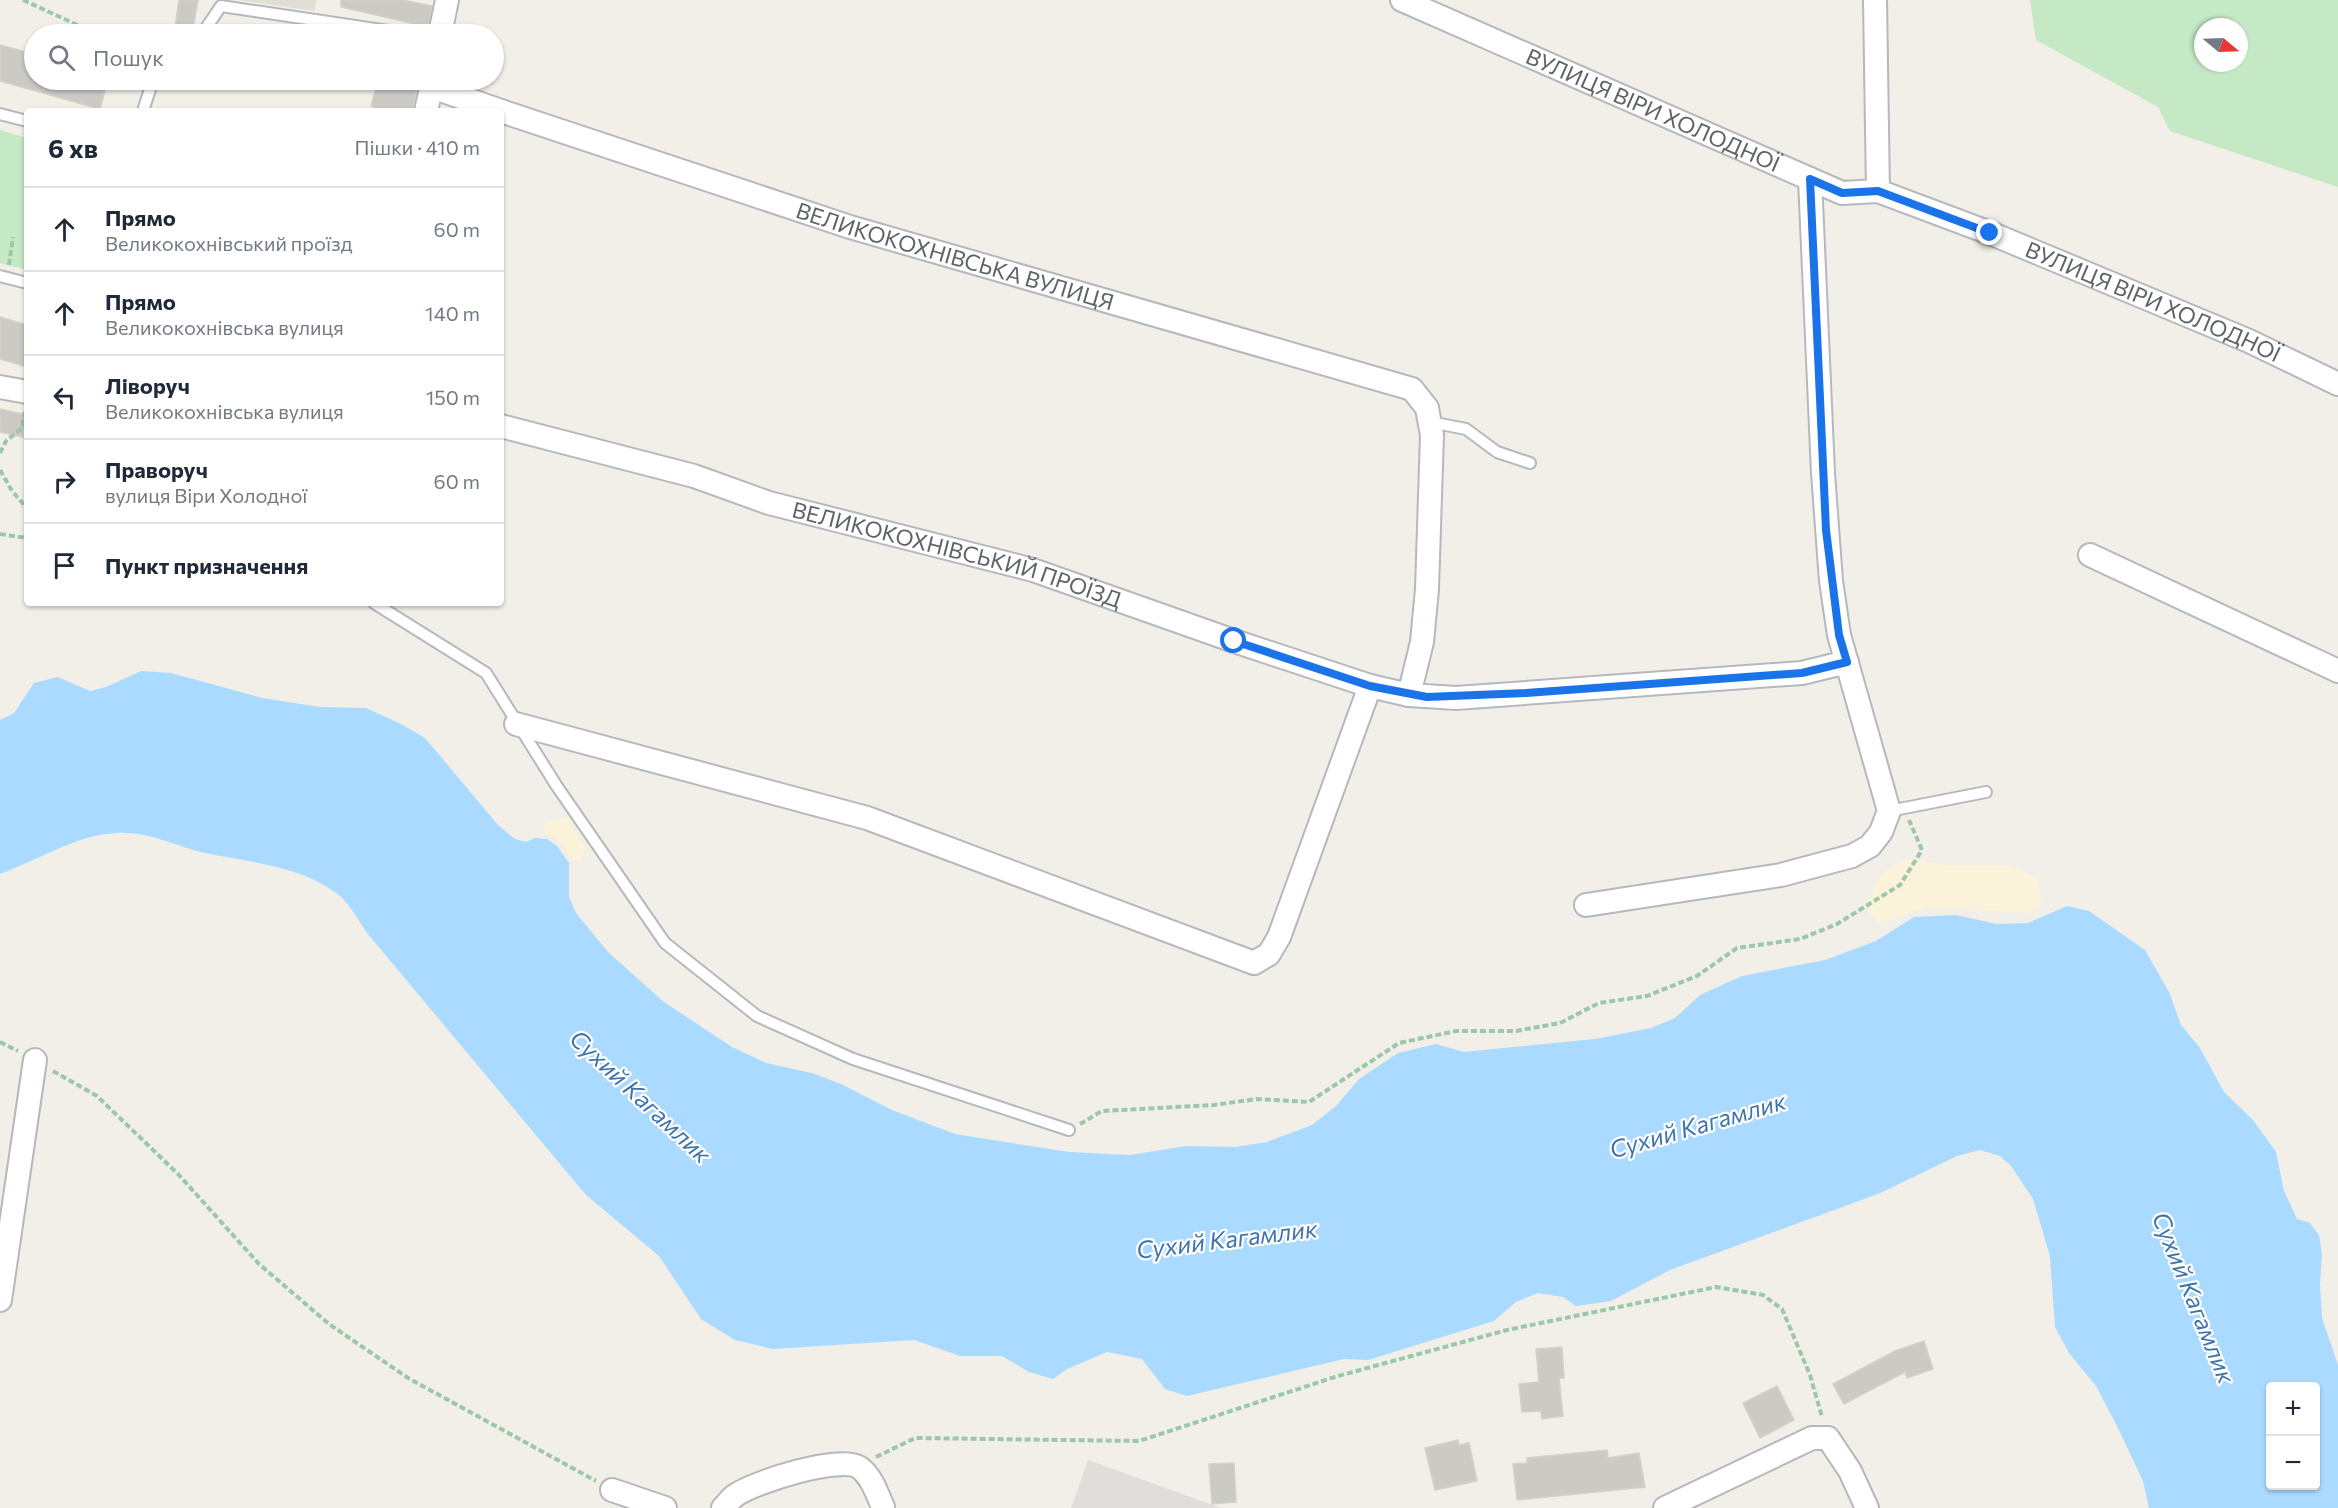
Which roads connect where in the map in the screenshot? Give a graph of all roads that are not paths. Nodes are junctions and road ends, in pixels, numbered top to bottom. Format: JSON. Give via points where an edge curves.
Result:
{"nodes":[{"id":1,"x":447,"y":0,"type":"edge"},
{"id":2,"x":1402,"y":0,"type":"edge"},
{"id":3,"x":1875,"y":0,"type":"edge"},
{"id":4,"x":221,"y":3,"type":"edge"},
{"id":5,"x":208,"y":24,"type":"edge"},
{"id":6,"x":349,"y":24,"type":"edge"},
{"id":7,"x":442,"y":24,"type":"edge"},
{"id":8,"x":150,"y":90,"type":"edge"},
{"id":9,"x":430,"y":90,"type":"edge"},
{"id":10,"x":449,"y":90,"type":"edge"},
{"id":11,"x":144,"y":108,"type":"edge"},
{"id":12,"x":427,"y":108,"type":"edge"},
{"id":13,"x":494,"y":108,"type":"edge"},
{"id":14,"x":504,"y":112,"type":"edge"},
{"id":15,"x":0,"y":114,"type":"edge"},
{"id":16,"x":24,"y":120,"type":"edge"},
{"id":17,"x":1810,"y":179,"type":"junction"},
{"id":18,"x":1878,"y":191,"type":"junction"},
{"id":19,"x":4,"y":277,"type":"edge"},
{"id":20,"x":24,"y":282,"type":"edge"},
{"id":21,"x":2338,"y":384,"type":"edge"},
{"id":22,"x":0,"y":387,"type":"edge"},
{"id":23,"x":24,"y":399,"type":"edge"},
{"id":24,"x":1430,"y":422,"type":"junction"},
{"id":25,"x":504,"y":427,"type":"edge"},
{"id":26,"x":1530,"y":463,"type":"dead end"},
{"id":27,"x":2090,"y":555,"type":"dead end"},
{"id":28,"x":379,"y":606,"type":"edge"},
{"id":29,"x":1847,"y":662,"type":"junction"},
{"id":30,"x":2338,"y":671,"type":"edge"},
{"id":31,"x":1370,"y":686,"type":"junction"},
{"id":32,"x":1409,"y":695,"type":"junction"},
{"id":33,"x":516,"y":724,"type":"junction"},
{"id":34,"x":1986,"y":792,"type":"dead end"},
{"id":35,"x":1896,"y":810,"type":"junction"},
{"id":36,"x":1586,"y":905,"type":"dead end"},
{"id":37,"x":35,"y":1060,"type":"road end"},
{"id":38,"x":1069,"y":1130,"type":"road end"},
{"id":39,"x":0,"y":1300,"type":"edge"},
{"id":40,"x":612,"y":1490,"type":"road end"},
{"id":41,"x":883,"y":1507,"type":"edge"},
{"id":42,"x":665,"y":1508,"type":"edge"},
{"id":43,"x":723,"y":1508,"type":"edge"},
{"id":44,"x":1665,"y":1508,"type":"edge"},
{"id":45,"x":1867,"y":1508,"type":"edge"}],
"edges":[{"from":1,"to":7,"type":"street"},
{"from":2,"to":17,"type":"street","name":"ВУЛИЦЯ ВІРИ ХОЛОДНОЇ"},
{"from":3,"to":18,"type":"street"},
{"from":4,"to":5,"type":"lane"},
{"from":4,"to":6,"type":"lane"},
{"from":8,"to":11,"type":"lane"},
{"from":9,"to":12,"type":"street"},
{"from":10,"to":13,"type":"street","name":"ВЕЛИКОКОХНІВСЬКА ВУЛИЦЯ"},
{"from":14,"to":24,"type":"street","name":"ВЕЛИКОКОХНІВСЬКА ВУЛИЦЯ","via":[[850,227],[1412,389],[1427,408]]},
{"from":15,"to":16,"type":"lane"},
{"from":17,"to":18,"type":"street","name":"ВУЛИЦЯ ВІРИ ХОЛОДНОЇ","via":[[1842,193]]},
{"from":17,"to":29,"type":"street","via":[[1826,530],[1839,635]]},
{"from":18,"to":21,"type":"street","name":"ВУЛИЦЯ ВІРИ ХОЛОДНОЇ","via":[[2249,340]]},
{"from":19,"to":20,"type":"lane"},
{"from":22,"to":23,"type":"street"},
{"from":24,"to":26,"type":"lane","via":[[1466,429],[1497,452]]},
{"from":24,"to":32,"type":"street","via":[[1427,589],[1422,642]]},
{"from":25,"to":31,"type":"street","name":"ВЕЛИКОКОХНІВСЬКИЙ ПРОЇЗД","via":[[694,476],[832,520],[1033,570]]},
{"from":27,"to":30,"type":"street"},
{"from":28,"to":33,"type":"lane","via":[[486,673]]},
{"from":29,"to":32,"type":"street","via":[[1790,674],[1456,698]]},
{"from":29,"to":35,"type":"street"},
{"from":31,"to":32,"type":"street","name":"ВЕЛИКОКОХНІВСЬКИЙ ПРОЇЗД"},
{"from":31,"to":33,"type":"street","via":[[1279,937],[1269,954],[1254,963],[867,818]]},
{"from":33,"to":38,"type":"lane","via":[[665,943],[758,1016],[853,1059]]},
{"from":34,"to":35,"type":"lane"},
{"from":35,"to":36,"type":"street","via":[[1870,846],[1852,856],[1782,875]]},
{"from":37,"to":39,"type":"street"},
{"from":40,"to":42,"type":"street"},
{"from":41,"to":43,"type":"street","via":[[870,1479],[858,1466],[841,1463],[800,1470],[735,1495]]},
{"from":44,"to":45,"type":"street","via":[[1812,1438],[1828,1438],[1850,1471]]}]}
